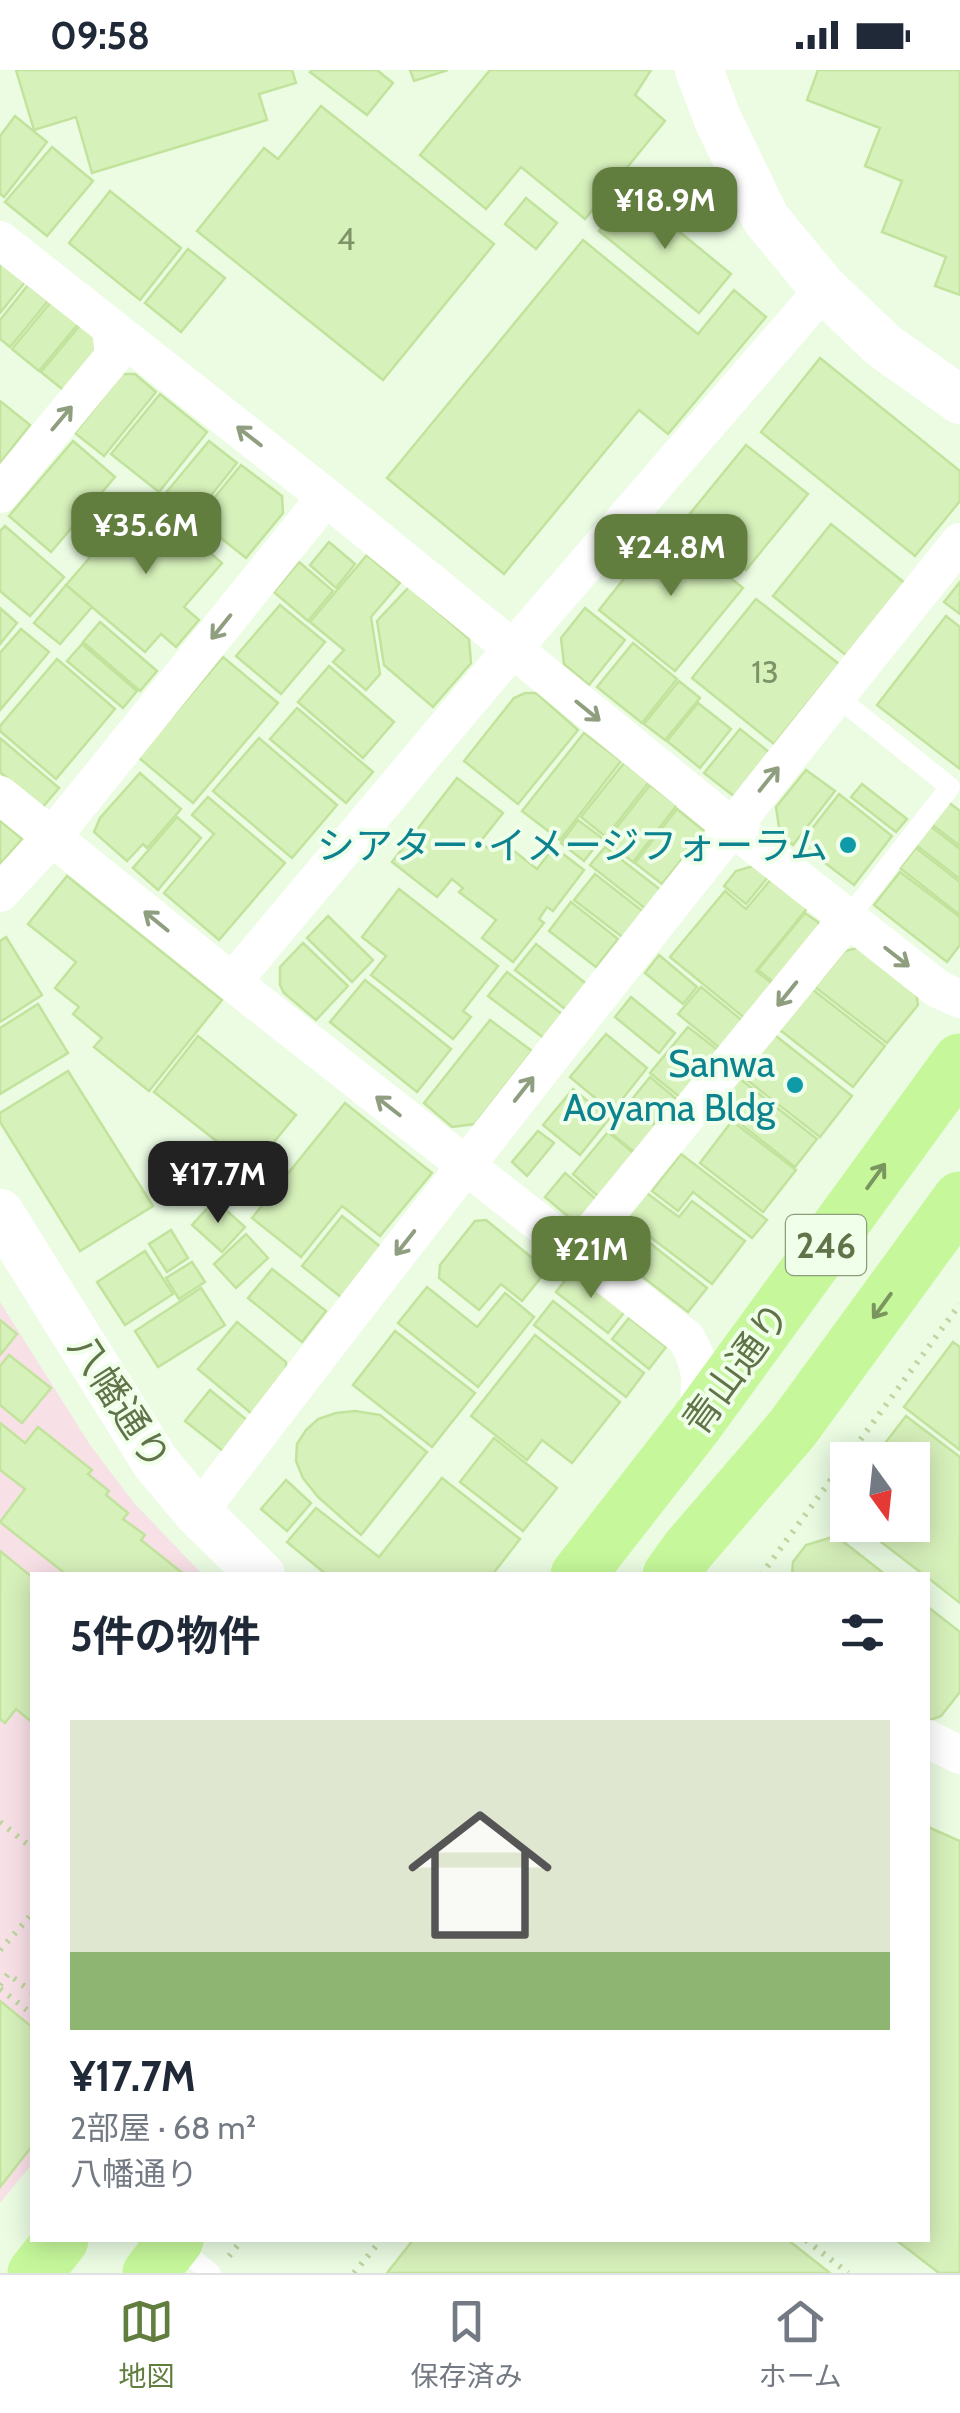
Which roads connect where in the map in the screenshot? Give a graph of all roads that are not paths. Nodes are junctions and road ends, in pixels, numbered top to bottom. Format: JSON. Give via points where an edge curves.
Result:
{"nodes":[{"id":1,"x":699,"y":70,"type":"edge"},
{"id":2,"x":0,"y":240,"type":"edge"},
{"id":3,"x":824,"y":289,"type":"junction"},
{"id":4,"x":111,"y":329,"type":"junction"},
{"id":5,"x":960,"y":400,"type":"edge"},
{"id":6,"x":0,"y":494,"type":"edge"},
{"id":7,"x":326,"y":497,"type":"junction"},
{"id":8,"x":960,"y":542,"type":"edge"},
{"id":9,"x":512,"y":650,"type":"junction"},
{"id":10,"x":836,"y":696,"type":"junction"},
{"id":11,"x":0,"y":795,"type":"edge"},
{"id":12,"x":731,"y":826,"type":"junction"},
{"id":13,"x":52,"y":837,"type":"junction"},
{"id":14,"x":0,"y":893,"type":"edge"},
{"id":15,"x":848,"y":918,"type":"junction"},
{"id":16,"x":232,"y":982,"type":"junction"},
{"id":17,"x":960,"y":999,"type":"edge"},
{"id":18,"x":960,"y":1061,"type":"edge"},
{"id":19,"x":464,"y":1166,"type":"junction"},
{"id":20,"x":960,"y":1199,"type":"edge"},
{"id":21,"x":0,"y":1214,"type":"edge"},
{"id":22,"x":562,"y":1242,"type":"junction"},
{"id":23,"x":695,"y":1425,"type":"junction"},
{"id":24,"x":198,"y":1513,"type":"junction"},
{"id":25,"x":257,"y":1572,"type":"edge"},
{"id":26,"x":580,"y":1572,"type":"edge"},
{"id":27,"x":679,"y":1572,"type":"edge"},
{"id":28,"x":59,"y":2242,"type":"edge"},
{"id":29,"x":35,"y":2273,"type":"edge"}],
"edges":[{"from":1,"to":3,"type":"street","via":[[766,219]]},
{"from":2,"to":4,"type":"street"},
{"from":3,"to":5,"type":"street","via":[[884,346]]},
{"from":3,"to":9,"type":"street"},
{"from":6,"to":4,"type":"street","one_way":true,"via":[[114,356]]},
{"from":7,"to":4,"type":"street","one_way":true},
{"from":7,"to":9,"type":"street"},
{"from":7,"to":13,"type":"street","one_way":true},
{"from":8,"to":10,"type":"street"},
{"from":9,"to":12,"type":"street","one_way":true},
{"from":9,"to":16,"type":"street"},
{"from":12,"to":10,"type":"street","one_way":true},
{"from":10,"to":15,"type":"lane","via":[[950,787]]},
{"from":11,"to":13,"type":"street"},
{"from":12,"to":15,"type":"street"},
{"from":19,"to":12,"type":"street","one_way":true},
{"from":13,"to":14,"type":"street"},
{"from":16,"to":13,"type":"street","one_way":true},
{"from":15,"to":17,"type":"street","one_way":true},
{"from":15,"to":22,"type":"street","one_way":true,"via":[[587,1238]]},
{"from":19,"to":16,"type":"street","one_way":true},
{"from":23,"to":18,"type":"highway","name":"青山通り","number":"246","one_way":true},
{"from":19,"to":22,"type":"street"},
{"from":19,"to":24,"type":"street","one_way":true},
{"from":20,"to":27,"type":"highway","name":"青山通り","number":"246","one_way":true,"via":[[792,1429],[688,1550]]},
{"from":21,"to":24,"type":"street","name":"八幡通り","via":[[147,1450]]},
{"from":22,"to":23,"type":"street","via":[[686,1338],[702,1382]]},
{"from":23,"to":26,"type":"highway","name":"青山通り","number":"246"},
{"from":24,"to":25,"type":"street","name":"八幡通り"},
{"from":28,"to":29,"type":"highway"}]}
